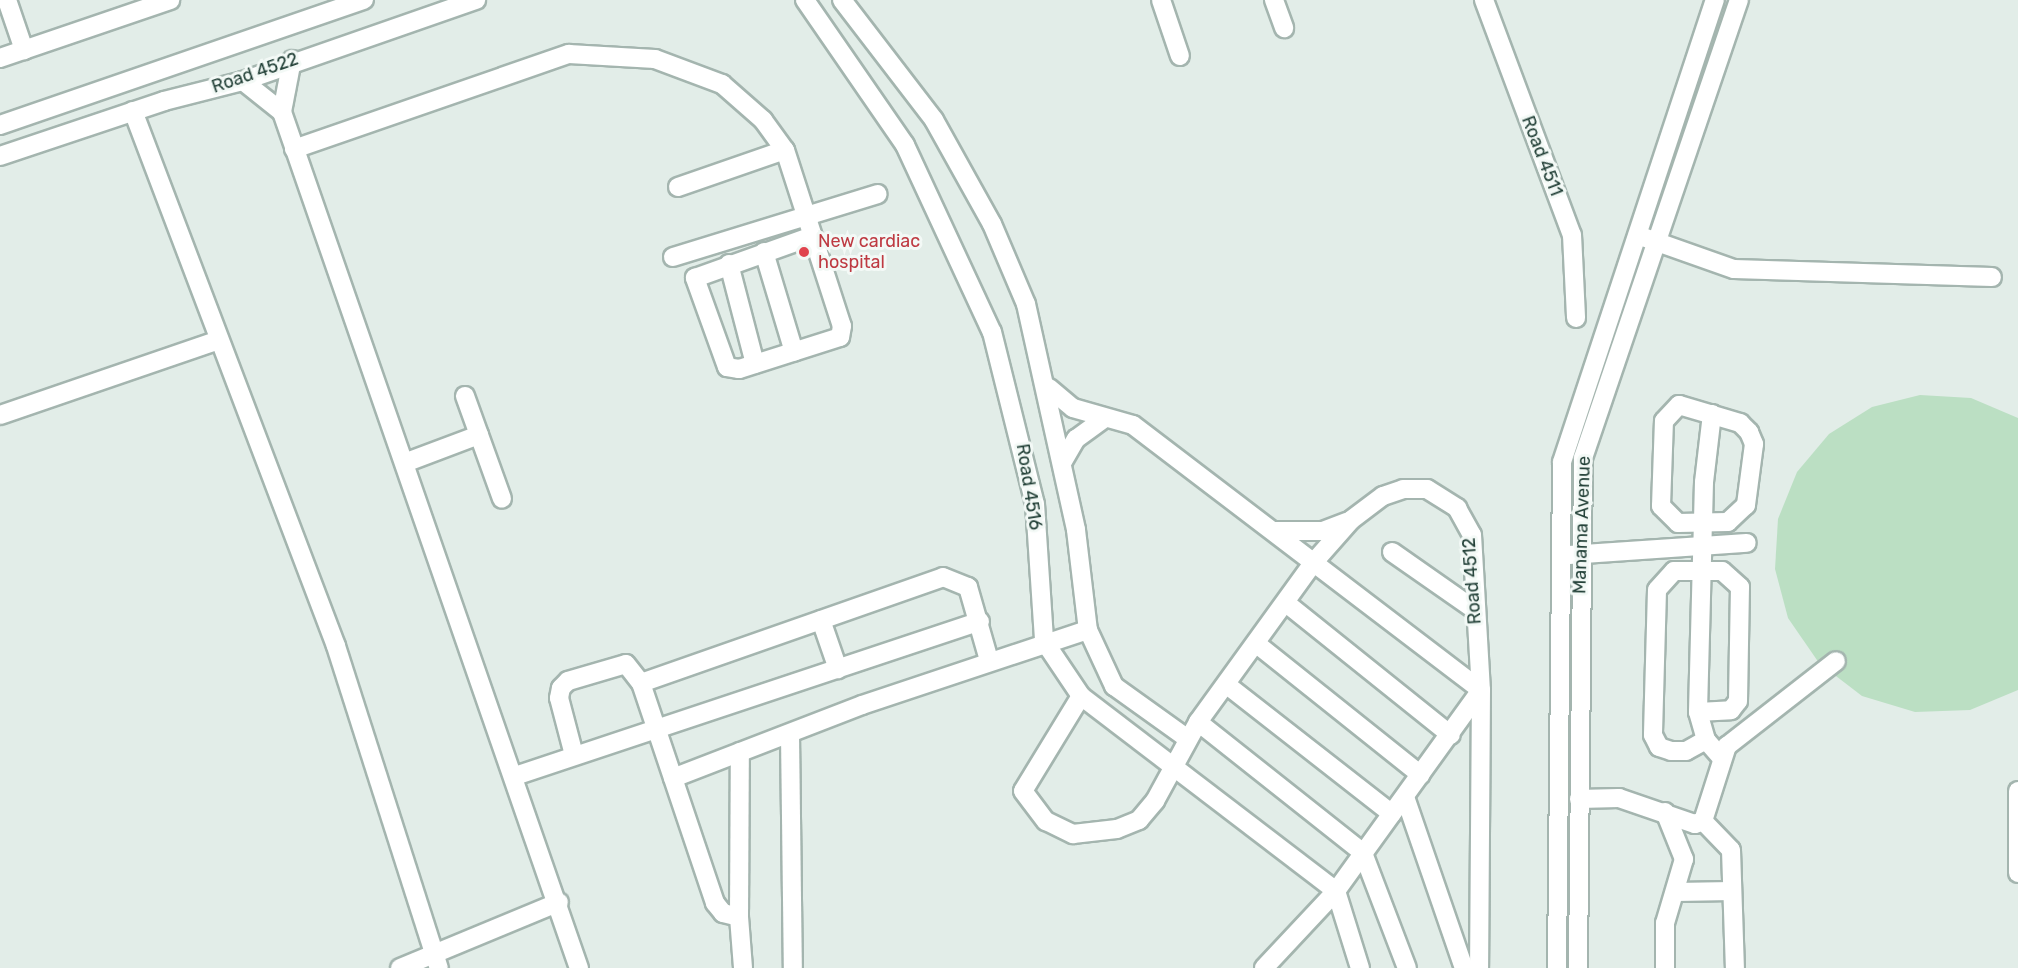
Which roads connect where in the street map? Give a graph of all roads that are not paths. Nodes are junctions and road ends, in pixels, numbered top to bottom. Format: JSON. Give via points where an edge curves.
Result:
{"nodes":[{"id":1,"x":7,"y":0,"type":"edge"},
{"id":2,"x":170,"y":0,"type":"edge"},
{"id":3,"x":364,"y":0,"type":"edge"},
{"id":4,"x":476,"y":0,"type":"edge"},
{"id":5,"x":805,"y":0,"type":"edge"},
{"id":6,"x":842,"y":0,"type":"edge"},
{"id":7,"x":1161,"y":0,"type":"edge"},
{"id":8,"x":1275,"y":0,"type":"edge"},
{"id":9,"x":1484,"y":0,"type":"edge"},
{"id":10,"x":1715,"y":0,"type":"edge"},
{"id":11,"x":1739,"y":0,"type":"edge"},
{"id":12,"x":1284,"y":28,"type":"dead end"},
{"id":13,"x":24,"y":50,"type":"junction"},
{"id":14,"x":1180,"y":56,"type":"dead end"},
{"id":15,"x":0,"y":58,"type":"edge"},
{"id":16,"x":292,"y":60,"type":"junction"},
{"id":17,"x":243,"y":81,"type":"junction"},
{"id":18,"x":133,"y":111,"type":"junction"},
{"id":19,"x":282,"y":112,"type":"junction"},
{"id":20,"x":0,"y":125,"type":"edge"},
{"id":21,"x":294,"y":149,"type":"junction"},
{"id":22,"x":785,"y":150,"type":"junction"},
{"id":23,"x":0,"y":156,"type":"edge"},
{"id":24,"x":678,"y":187,"type":"dead end"},
{"id":25,"x":878,"y":194,"type":"dead end"},
{"id":26,"x":805,"y":217,"type":"junction"},
{"id":27,"x":1636,"y":234,"type":"junction"},
{"id":28,"x":812,"y":236,"type":"junction"},
{"id":29,"x":1654,"y":243,"type":"junction"},
{"id":30,"x":764,"y":252,"type":"junction"},
{"id":31,"x":673,"y":257,"type":"dead end"},
{"id":32,"x":729,"y":264,"type":"junction"},
{"id":33,"x":1992,"y":277,"type":"dead end"},
{"id":34,"x":1576,"y":318,"type":"dead end"},
{"id":35,"x":219,"y":340,"type":"junction"},
{"id":36,"x":794,"y":352,"type":"junction"},
{"id":37,"x":756,"y":364,"type":"junction"},
{"id":38,"x":1049,"y":388,"type":"junction"},
{"id":39,"x":465,"y":396,"type":"dead end"},
{"id":40,"x":1713,"y":414,"type":"junction"},
{"id":41,"x":0,"y":415,"type":"edge"},
{"id":42,"x":1104,"y":419,"type":"junction"},
{"id":43,"x":479,"y":435,"type":"junction"},
{"id":44,"x":407,"y":462,"type":"junction"},
{"id":45,"x":1062,"y":463,"type":"junction"},
{"id":46,"x":502,"y":499,"type":"dead end"},
{"id":47,"x":1352,"y":520,"type":"junction"},
{"id":48,"x":1703,"y":525,"type":"junction"},
{"id":49,"x":1274,"y":531,"type":"junction"},
{"id":50,"x":1747,"y":543,"type":"dead end"},
{"id":51,"x":1702,"y":546,"type":"junction"},
{"id":52,"x":1392,"y":552,"type":"dead end"},
{"id":53,"x":1580,"y":555,"type":"junction"},
{"id":54,"x":1558,"y":556,"type":"junction"},
{"id":55,"x":1314,"y":562,"type":"junction"},
{"id":56,"x":1702,"y":570,"type":"junction"},
{"id":57,"x":1287,"y":603,"type":"junction"},
{"id":58,"x":1474,"y":610,"type":"junction"},
{"id":59,"x":821,"y":620,"type":"junction"},
{"id":60,"x":980,"y":621,"type":"junction"},
{"id":61,"x":1088,"y":630,"type":"junction"},
{"id":62,"x":1044,"y":641,"type":"junction"},
{"id":63,"x":1258,"y":645,"type":"junction"},
{"id":64,"x":989,"y":660,"type":"junction"},
{"id":65,"x":1836,"y":661,"type":"dead end"},
{"id":66,"x":838,"y":669,"type":"junction"},
{"id":67,"x":641,"y":683,"type":"junction"},
{"id":68,"x":1227,"y":685,"type":"junction"},
{"id":69,"x":1481,"y":690,"type":"junction"},
{"id":70,"x":1081,"y":696,"type":"junction"},
{"id":71,"x":1698,"y":712,"type":"junction"},
{"id":72,"x":1198,"y":722,"type":"junction"},
{"id":73,"x":655,"y":727,"type":"junction"},
{"id":74,"x":790,"y":735,"type":"junction"},
{"id":75,"x":1451,"y":735,"type":"junction"},
{"id":76,"x":1188,"y":739,"type":"junction"},
{"id":77,"x":1706,"y":740,"type":"junction"},
{"id":78,"x":740,"y":752,"type":"junction"},
{"id":79,"x":574,"y":755,"type":"junction"},
{"id":80,"x":1721,"y":757,"type":"junction"},
{"id":81,"x":1174,"y":765,"type":"junction"},
{"id":82,"x":1421,"y":775,"type":"junction"},
{"id":83,"x":515,"y":776,"type":"junction"},
{"id":84,"x":673,"y":778,"type":"junction"},
{"id":85,"x":2018,"y":791,"type":"edge"},
{"id":86,"x":1405,"y":797,"type":"junction"},
{"id":87,"x":1579,"y":799,"type":"junction"},
{"id":88,"x":1665,"y":812,"type":"junction"},
{"id":89,"x":1392,"y":814,"type":"junction"},
{"id":90,"x":1703,"y":821,"type":"junction"},
{"id":91,"x":1363,"y":853,"type":"junction"},
{"id":92,"x":2018,"y":873,"type":"edge"},
{"id":93,"x":1336,"y":891,"type":"junction"},
{"id":94,"x":1732,"y":891,"type":"junction"},
{"id":95,"x":1676,"y":892,"type":"junction"},
{"id":96,"x":559,"y":902,"type":"junction"},
{"id":97,"x":739,"y":917,"type":"junction"},
{"id":98,"x":1282,"y":960,"type":"edge"},
{"id":99,"x":437,"y":961,"type":"edge"},
{"id":100,"x":400,"y":968,"type":"edge"},
{"id":101,"x":579,"y":968,"type":"edge"},
{"id":102,"x":743,"y":968,"type":"edge"},
{"id":103,"x":793,"y":968,"type":"edge"},
{"id":104,"x":1264,"y":968,"type":"edge"},
{"id":105,"x":1360,"y":968,"type":"edge"},
{"id":106,"x":1407,"y":968,"type":"edge"},
{"id":107,"x":1464,"y":968,"type":"edge"},
{"id":108,"x":1479,"y":968,"type":"edge"},
{"id":109,"x":1557,"y":968,"type":"edge"},
{"id":110,"x":1578,"y":968,"type":"edge"},
{"id":111,"x":1665,"y":968,"type":"edge"},
{"id":112,"x":1735,"y":968,"type":"edge"}],
"edges":[{"from":1,"to":13,"type":"street"},
{"from":2,"to":13,"type":"street"},
{"from":3,"to":20,"type":"street","name":"Road 4522"},
{"from":4,"to":16,"type":"street","name":"Road 4522"},
{"from":5,"to":62,"type":"street","name":"Road 4516","via":[[905,145],[992,332],[1035,504]]},
{"from":6,"to":38,"type":"street","name":"Road 4516","via":[[934,120],[992,224],[1026,303]]},
{"from":7,"to":14,"type":"street"},
{"from":8,"to":12,"type":"street"},
{"from":9,"to":34,"type":"street","name":"Road 4511","via":[[1572,235]]},
{"from":10,"to":27,"type":"street","name":"Manama Avenue"},
{"from":11,"to":29,"type":"street","name":"Manama Avenue"},
{"from":13,"to":15,"type":"street"},
{"from":16,"to":17,"type":"street","name":"Road 4522"},
{"from":16,"to":19,"type":"street"},
{"from":17,"to":18,"type":"street","name":"Road 4522"},
{"from":17,"to":19,"type":"street"},
{"from":18,"to":23,"type":"street","name":"Road 4522"},
{"from":18,"to":35,"type":"street"},
{"from":19,"to":21,"type":"street"},
{"from":21,"to":22,"type":"street","via":[[569,54],[655,59],[722,84],[763,120]]},
{"from":21,"to":44,"type":"street"},
{"from":22,"to":24,"type":"street"},
{"from":22,"to":26,"type":"street"},
{"from":25,"to":26,"type":"street"},
{"from":26,"to":28,"type":"street"},
{"from":26,"to":31,"type":"street"},
{"from":27,"to":29,"type":"street"},
{"from":27,"to":54,"type":"street","name":"Manama Avenue","via":[[1562,462]]},
{"from":28,"to":30,"type":"street"},
{"from":28,"to":36,"type":"street","via":[[842,331],[840,337]]},
{"from":29,"to":33,"type":"street","via":[[1734,269]]},
{"from":29,"to":53,"type":"street","name":"Manama Avenue","via":[[1589,426],[1580,480]]},
{"from":30,"to":32,"type":"street"},
{"from":30,"to":36,"type":"street"},
{"from":32,"to":37,"type":"street"},
{"from":32,"to":37,"type":"street","via":[[702,273],[695,288],[727,367]]},
{"from":35,"to":41,"type":"street"},
{"from":35,"to":99,"type":"street","via":[[336,646]]},
{"from":36,"to":37,"type":"street"},
{"from":38,"to":42,"type":"street","via":[[1073,408]]},
{"from":38,"to":45,"type":"street","name":"Road 4516"},
{"from":39,"to":43,"type":"street"},
{"from":40,"to":48,"type":"street"},
{"from":40,"to":48,"type":"street","via":[[1740,423],[1754,444],[1746,506],[1739,517]]},
{"from":40,"to":48,"type":"street","via":[[1679,405],[1669,411],[1661,453],[1660,506],[1678,523]]},
{"from":42,"to":45,"type":"street","via":[[1076,439]]},
{"from":42,"to":49,"type":"street","via":[[1133,425]]},
{"from":43,"to":44,"type":"street"},
{"from":43,"to":46,"type":"street"},
{"from":44,"to":83,"type":"street"},
{"from":45,"to":61,"type":"street","name":"Road 4516"},
{"from":47,"to":49,"type":"street","via":[[1323,531]]},
{"from":47,"to":55,"type":"street","name":"Road 4512"},
{"from":47,"to":58,"type":"street","name":"Road 4512","via":[[1383,496],[1402,489],[1427,489],[1457,508],[1472,535]]},
{"from":48,"to":51,"type":"street"},
{"from":49,"to":55,"type":"street"},
{"from":50,"to":51,"type":"street"},
{"from":51,"to":53,"type":"street"},
{"from":51,"to":56,"type":"street"},
{"from":52,"to":58,"type":"street"},
{"from":53,"to":54,"type":"street"},
{"from":53,"to":87,"type":"street","name":"Manama Avenue"},
{"from":54,"to":109,"type":"street","name":"Manama Avenue"},
{"from":55,"to":57,"type":"street","name":"Road 4512"},
{"from":55,"to":69,"type":"street"},
{"from":56,"to":71,"type":"street"},
{"from":56,"to":71,"type":"street","via":[[1722,571],[1740,587],[1741,676],[1738,701],[1731,710]]},
{"from":56,"to":77,"type":"street","via":[[1674,571],[1657,590],[1653,735],[1659,747],[1671,751],[1686,751]]},
{"from":57,"to":63,"type":"street","name":"Road 4512"},
{"from":57,"to":75,"type":"street"},
{"from":58,"to":69,"type":"street","name":"Road 4512"},
{"from":59,"to":60,"type":"street","via":[[943,577],[968,587]]},
{"from":59,"to":66,"type":"street"},
{"from":59,"to":67,"type":"street"},
{"from":60,"to":64,"type":"street"},
{"from":60,"to":66,"type":"street"},
{"from":61,"to":62,"type":"street"},
{"from":61,"to":76,"type":"street","name":"Road 4516","via":[[1114,686]]},
{"from":62,"to":64,"type":"street"},
{"from":62,"to":70,"type":"street"},
{"from":63,"to":68,"type":"street","name":"Road 4512"},
{"from":63,"to":82,"type":"street"},
{"from":64,"to":74,"type":"street"},
{"from":65,"to":80,"type":"street"},
{"from":66,"to":73,"type":"street"},
{"from":67,"to":73,"type":"street"},
{"from":67,"to":79,"type":"street","via":[[626,664],[568,681],[559,699]]},
{"from":68,"to":72,"type":"street","name":"Road 4512"},
{"from":68,"to":89,"type":"street"},
{"from":69,"to":75,"type":"street"},
{"from":69,"to":108,"type":"street","name":"Road 4512"},
{"from":70,"to":81,"type":"street"},
{"from":70,"to":81,"type":"street","name":"Road 4512","via":[[1026,780],[1023,791],[1046,821],[1073,834],[1132,823],[1155,801]]},
{"from":71,"to":77,"type":"street"},
{"from":72,"to":76,"type":"street","name":"Road 4512"},
{"from":72,"to":91,"type":"street"},
{"from":73,"to":79,"type":"street"},
{"from":73,"to":84,"type":"street"},
{"from":74,"to":78,"type":"street"},
{"from":74,"to":103,"type":"street"},
{"from":75,"to":82,"type":"street"},
{"from":76,"to":81,"type":"street","name":"Road 4512"},
{"from":77,"to":80,"type":"street"},
{"from":78,"to":84,"type":"street"},
{"from":78,"to":97,"type":"street"},
{"from":79,"to":83,"type":"street"},
{"from":80,"to":90,"type":"street"},
{"from":81,"to":93,"type":"street"},
{"from":82,"to":86,"type":"street"},
{"from":83,"to":96,"type":"street"},
{"from":84,"to":97,"type":"street","via":[[715,903],[723,913]]},
{"from":85,"to":92,"type":"street"},
{"from":86,"to":89,"type":"street"},
{"from":86,"to":107,"type":"street"},
{"from":87,"to":88,"type":"street","via":[[1619,798]]},
{"from":87,"to":110,"type":"street","name":"Manama Avenue"},
{"from":88,"to":90,"type":"street","via":[[1695,824]]},
{"from":88,"to":95,"type":"street","via":[[1684,859]]},
{"from":89,"to":91,"type":"street"},
{"from":90,"to":94,"type":"street","via":[[1731,850]]},
{"from":91,"to":93,"type":"street"},
{"from":91,"to":106,"type":"street"},
{"from":93,"to":98,"type":"street"},
{"from":93,"to":105,"type":"street"},
{"from":94,"to":95,"type":"street"},
{"from":94,"to":112,"type":"street"},
{"from":95,"to":111,"type":"street","via":[[1665,924]]},
{"from":96,"to":99,"type":"street"},
{"from":96,"to":101,"type":"street"},
{"from":97,"to":102,"type":"street"},
{"from":98,"to":104,"type":"street"},
{"from":99,"to":100,"type":"street"}]}
